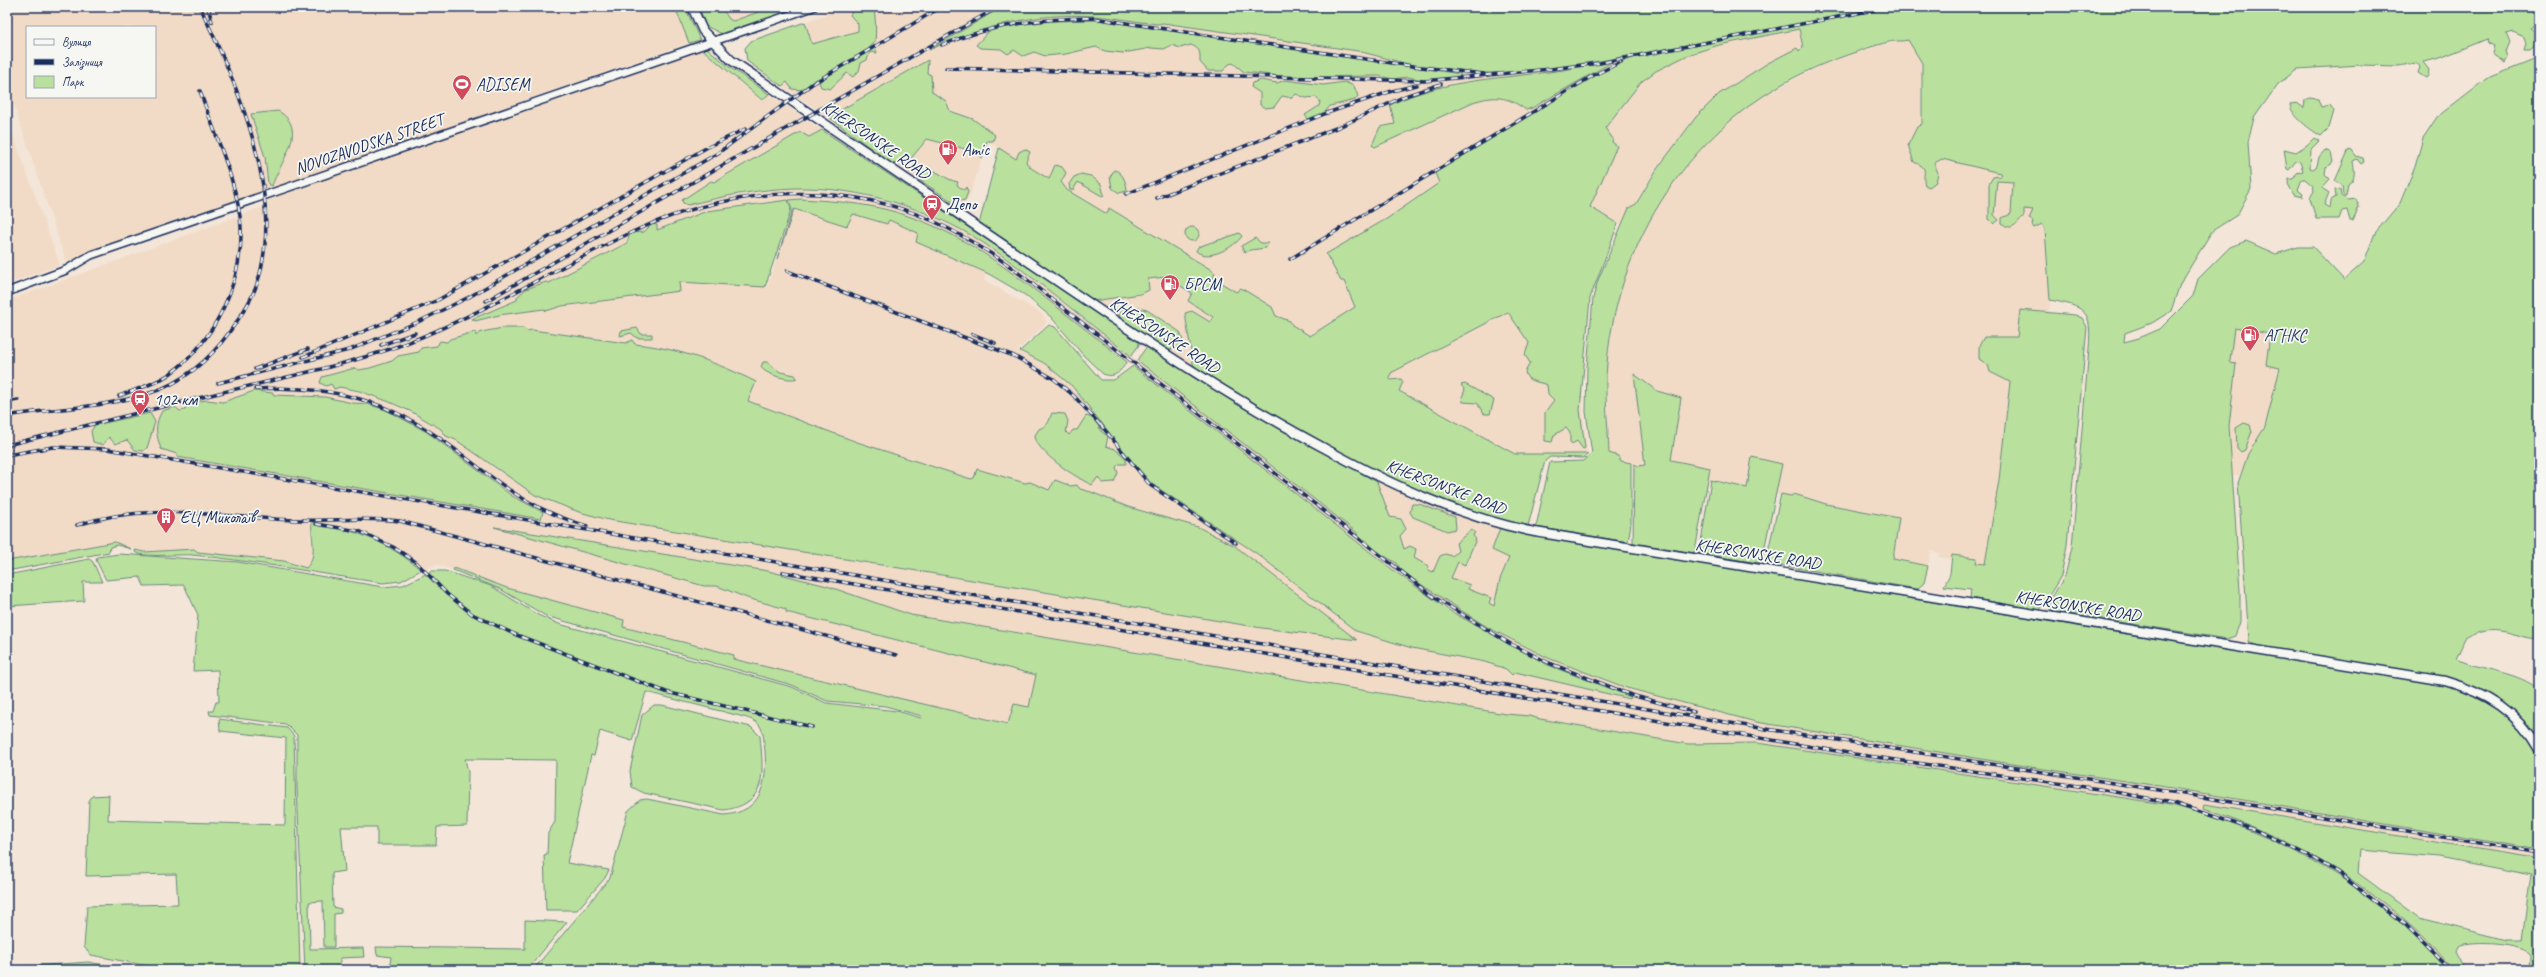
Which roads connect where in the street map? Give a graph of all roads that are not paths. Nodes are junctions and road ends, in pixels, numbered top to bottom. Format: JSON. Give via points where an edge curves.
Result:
{"nodes":[{"id":1,"x":692,"y":7,"type":"edge"},
{"id":2,"x":812,"y":7,"type":"edge"},
{"id":3,"x":712,"y":42,"type":"junction"},
{"id":4,"x":7,"y":292,"type":"edge"},
{"id":5,"x":2539,"y":750,"type":"edge"}],
"edges":[{"from":1,"to":3,"type":"main road","name":"KHERSONSKE ROAD","via":[[696,19]]},
{"from":2,"to":3,"type":"street","name":"NOVOZAVODSKA STREET"},
{"from":3,"to":4,"type":"street","name":"NOVOZAVODSKA STREET","via":[[91,255],[66,270]]},
{"from":3,"to":5,"type":"main road","name":"KHERSONSKE ROAD","via":[[731,60],[1191,371],[1283,426],[1371,474],[1478,519],[1528,531],[1644,552],[2446,681],[2480,693],[2499,704],[2517,720]]}]}
